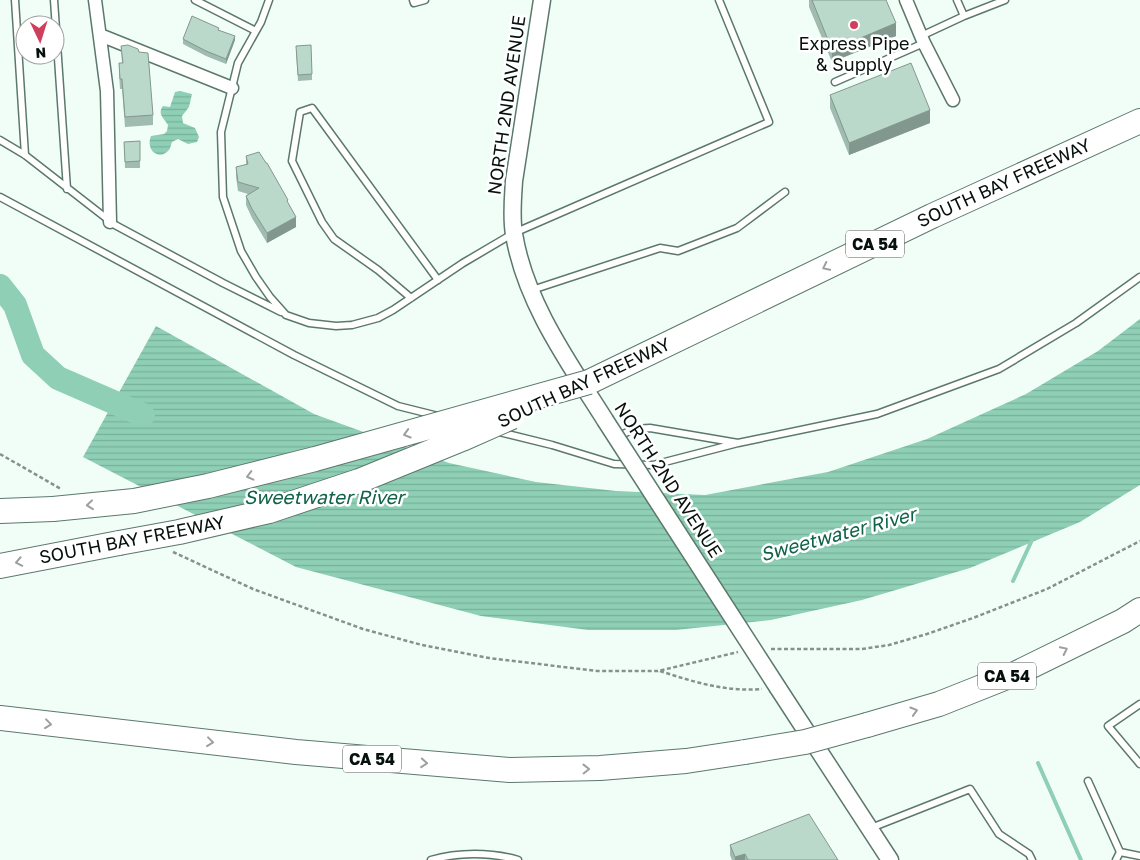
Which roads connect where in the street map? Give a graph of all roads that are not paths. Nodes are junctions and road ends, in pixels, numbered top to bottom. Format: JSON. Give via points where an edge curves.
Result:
{"nodes":[{"id":1,"x":15,"y":0,"type":"edge"},
{"id":2,"x":54,"y":0,"type":"edge"},
{"id":3,"x":95,"y":0,"type":"edge"},
{"id":4,"x":195,"y":0,"type":"edge"},
{"id":5,"x":270,"y":0,"type":"edge"},
{"id":6,"x":413,"y":0,"type":"edge"},
{"id":7,"x":424,"y":0,"type":"edge"},
{"id":8,"x":542,"y":0,"type":"edge"},
{"id":9,"x":719,"y":0,"type":"edge"},
{"id":10,"x":906,"y":0,"type":"edge"},
{"id":11,"x":957,"y":0,"type":"edge"},
{"id":12,"x":1005,"y":0,"type":"edge"},
{"id":13,"x":964,"y":16,"type":"junction"},
{"id":14,"x":256,"y":31,"type":"junction"},
{"id":15,"x":100,"y":35,"type":"junction"},
{"id":16,"x":922,"y":40,"type":"junction"},
{"id":17,"x":835,"y":82,"type":"dead end"},
{"id":18,"x":232,"y":88,"type":"junction"},
{"id":19,"x":953,"y":100,"type":"dead end"},
{"id":20,"x":1140,"y":121,"type":"edge"},
{"id":21,"x":0,"y":140,"type":"edge"},
{"id":22,"x":25,"y":155,"type":"junction"},
{"id":23,"x":67,"y":189,"type":"junction"},
{"id":24,"x":785,"y":192,"type":"dead end"},
{"id":25,"x":0,"y":197,"type":"edge"},
{"id":26,"x":110,"y":222,"type":"junction"},
{"id":27,"x":514,"y":233,"type":"junction"},
{"id":28,"x":1140,"y":276,"type":"edge"},
{"id":29,"x":438,"y":280,"type":"junction"},
{"id":30,"x":531,"y":290,"type":"junction"},
{"id":31,"x":411,"y":298,"type":"junction"},
{"id":32,"x":286,"y":315,"type":"junction"},
{"id":33,"x":589,"y":382,"type":"junction"},
{"id":34,"x":466,"y":423,"type":"dead end"},
{"id":35,"x":475,"y":426,"type":"dead end"},
{"id":36,"x":617,"y":438,"type":"junction"},
{"id":37,"x":738,"y":443,"type":"junction"},
{"id":38,"x":4,"y":510,"type":"edge"},
{"id":39,"x":0,"y":566,"type":"edge"},
{"id":40,"x":1140,"y":610,"type":"edge"},
{"id":41,"x":1140,"y":704,"type":"edge"},
{"id":42,"x":1,"y":719,"type":"edge"},
{"id":43,"x":1140,"y":764,"type":"edge"},
{"id":44,"x":1088,"y":781,"type":"dead end"},
{"id":45,"x":869,"y":829,"type":"junction"},
{"id":46,"x":1120,"y":852,"type":"junction"},
{"id":47,"x":1140,"y":856,"type":"edge"},
{"id":48,"x":431,"y":860,"type":"edge"},
{"id":49,"x":518,"y":860,"type":"edge"},
{"id":50,"x":890,"y":860,"type":"edge"},
{"id":51,"x":1032,"y":860,"type":"edge"},
{"id":52,"x":1116,"y":860,"type":"edge"}],
"edges":[{"from":1,"to":22,"type":"lane"},
{"from":2,"to":23,"type":"lane"},
{"from":3,"to":15,"type":"street"},
{"from":4,"to":14,"type":"lane"},
{"from":5,"to":14,"type":"lane"},
{"from":6,"to":7,"type":"lane","via":[[414,3]]},
{"from":8,"to":27,"type":"street","name":"NORTH 2ND AVENUE","via":[[514,181]]},
{"from":9,"to":27,"type":"lane","via":[[769,122]]},
{"from":10,"to":16,"type":"street"},
{"from":11,"to":13,"type":"lane"},
{"from":12,"to":13,"type":"lane"},
{"from":13,"to":16,"type":"lane"},
{"from":14,"to":18,"type":"lane","via":[[238,63]]},
{"from":15,"to":18,"type":"street"},
{"from":15,"to":26,"type":"street","via":[[107,91]]},
{"from":16,"to":17,"type":"lane"},
{"from":16,"to":19,"type":"street"},
{"from":18,"to":32,"type":"lane","via":[[221,132],[223,197],[241,251],[270,297]]},
{"from":20,"to":33,"type":"highway","name":"SOUTH BAY FREEWAY","number":"CA 54","one_way":true,"via":[[923,220]]},
{"from":21,"to":22,"type":"lane"},
{"from":22,"to":23,"type":"lane"},
{"from":23,"to":26,"type":"lane"},
{"from":24,"to":30,"type":"lane","via":[[737,228],[678,251],[660,248]]},
{"from":25,"to":34,"type":"lane","via":[[294,355],[398,406]]},
{"from":26,"to":32,"type":"lane"},
{"from":27,"to":29,"type":"lane"},
{"from":27,"to":30,"type":"street","name":"NORTH 2ND AVENUE"},
{"from":28,"to":37,"type":"lane","via":[[1076,323],[999,369],[877,414]]},
{"from":29,"to":31,"type":"lane"},
{"from":29,"to":31,"type":"lane","via":[[312,108],[300,112],[292,161],[322,222],[334,239]]},
{"from":30,"to":36,"type":"street","name":"NORTH 2ND AVENUE","bridge":true,"via":[[555,340]]},
{"from":31,"to":32,"type":"lane","via":[[378,318],[352,325],[318,325]]},
{"from":33,"to":38,"type":"highway","one_way":true,"bridge":true,"via":[[324,457],[208,486],[134,500],[59,501]]},
{"from":33,"to":39,"type":"highway","name":"SOUTH BAY FREEWAY","number":"CA 54","one_way":true,"bridge":true,"via":[[462,439],[350,484],[269,511],[179,532]]},
{"from":35,"to":37,"type":"lane","via":[[614,464],[653,465]]},
{"from":36,"to":37,"type":"lane","via":[[633,429],[650,428]]},
{"from":36,"to":45,"type":"street","name":"NORTH 2ND AVENUE","bridge":true},
{"from":42,"to":40,"type":"highway","number":"CA 54","one_way":true,"bridge":true,"via":[[296,752],[510,770],[600,768],[686,761],[805,742],[939,704],[1017,672]]},
{"from":41,"to":43,"type":"lane","via":[[1108,726]]},
{"from":44,"to":46,"type":"lane"},
{"from":45,"to":50,"type":"street","name":"NORTH 2ND AVENUE"},
{"from":45,"to":51,"type":"lane","via":[[970,789],[999,834],[1029,854]]},
{"from":46,"to":47,"type":"lane"},
{"from":46,"to":52,"type":"lane"},
{"from":48,"to":49,"type":"lane","via":[[471,854]]}]}
